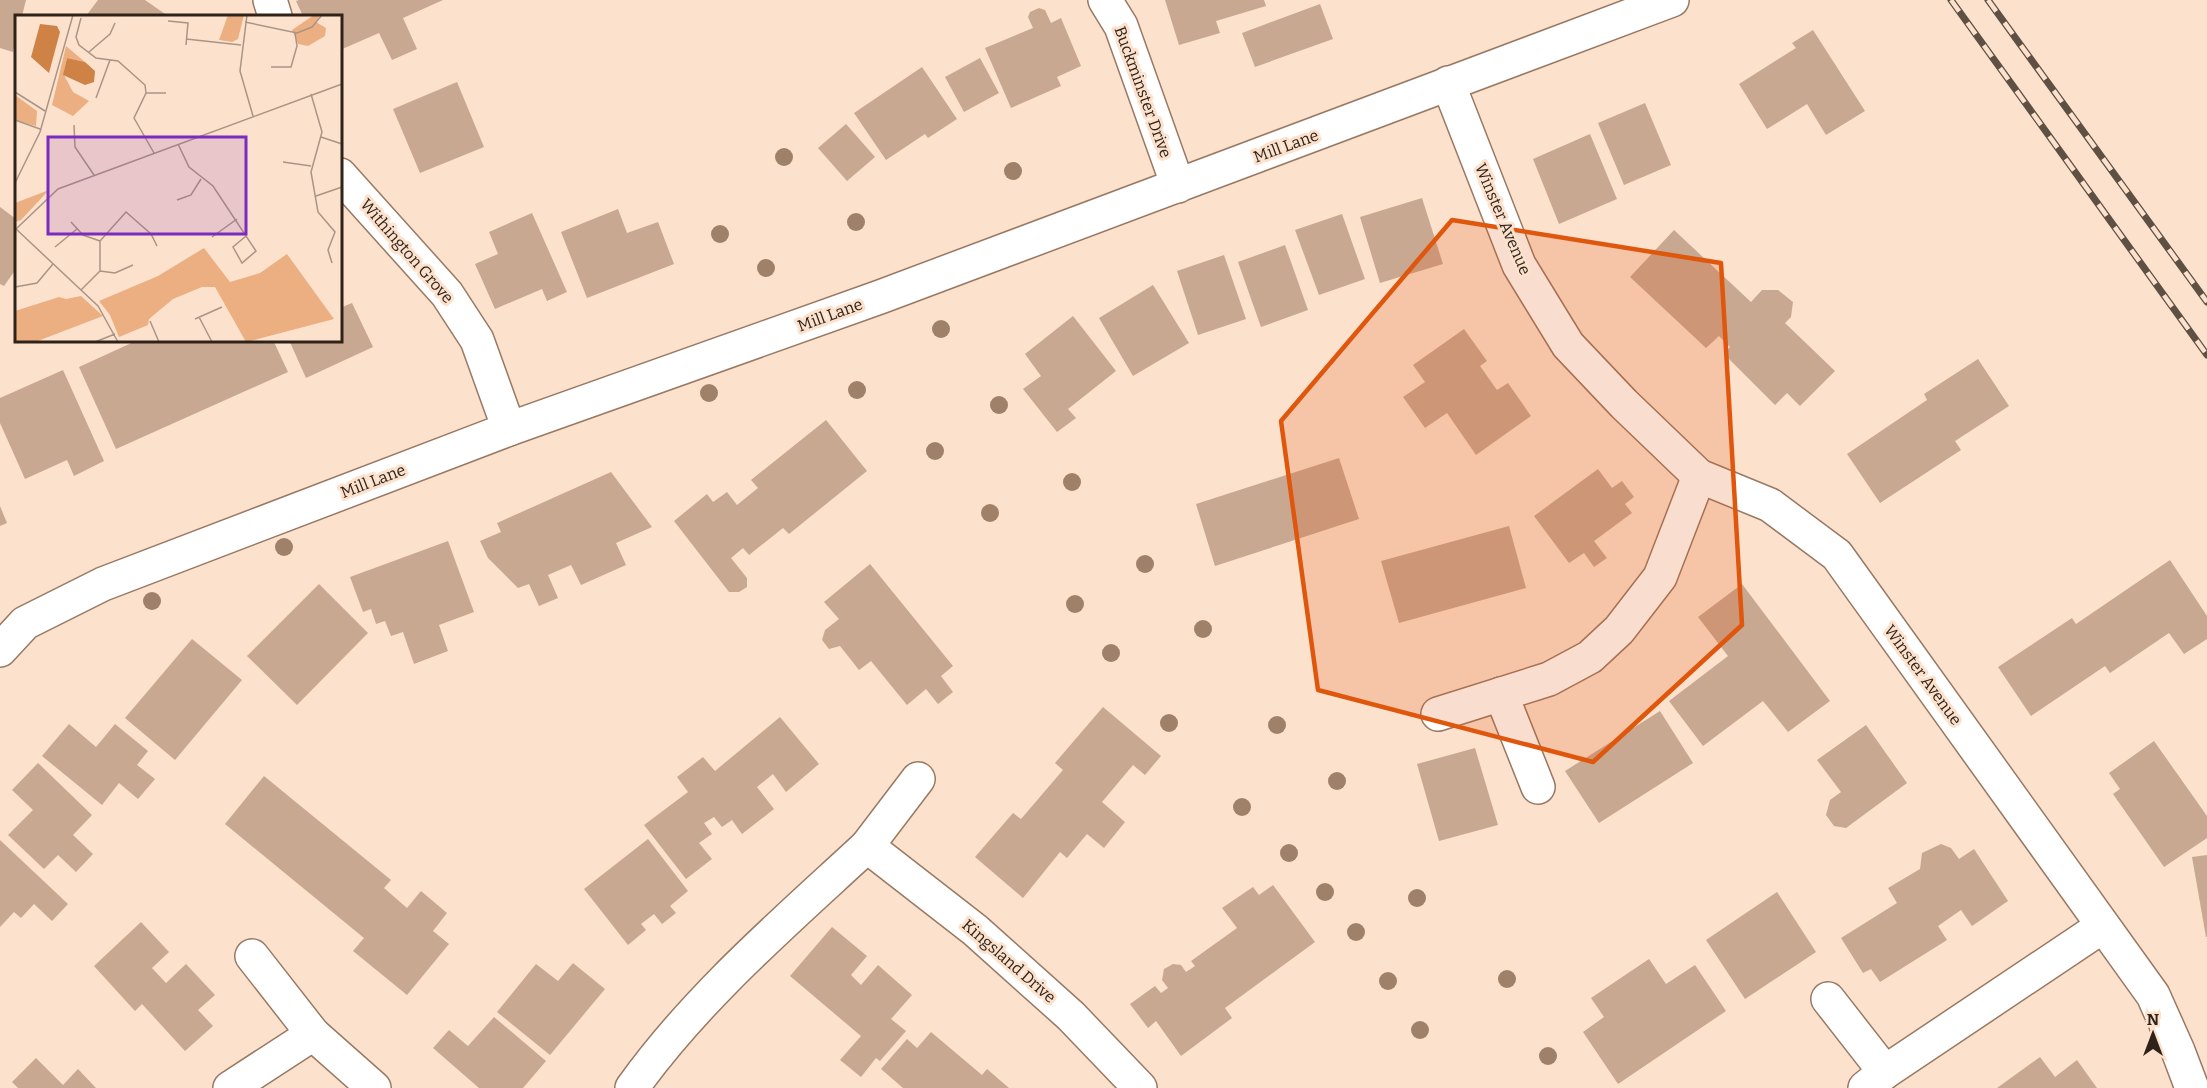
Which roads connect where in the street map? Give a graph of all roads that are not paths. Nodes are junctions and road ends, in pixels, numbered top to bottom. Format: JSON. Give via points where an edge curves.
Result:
{"nodes":[{"id":1,"x":270,"y":0,"type":"edge"},
{"id":2,"x":1105,"y":0,"type":"edge"},
{"id":3,"x":1672,"y":0,"type":"edge"},
{"id":4,"x":274,"y":15,"type":"edge"},
{"id":5,"x":1448,"y":83,"type":"junction"},
{"id":6,"x":342,"y":178,"type":"edge"},
{"id":7,"x":1178,"y":186,"type":"junction"},
{"id":8,"x":508,"y":429,"type":"junction"},
{"id":9,"x":1699,"y":476,"type":"junction"},
{"id":10,"x":0,"y":650,"type":"edge"},
{"id":11,"x":1501,"y":694,"type":"junction"},
{"id":12,"x":1438,"y":714,"type":"dead end"},
{"id":13,"x":918,"y":779,"type":"dead end"},
{"id":14,"x":1538,"y":788,"type":"dead end"},
{"id":15,"x":867,"y":846,"type":"junction"},
{"id":16,"x":2103,"y":926,"type":"junction"},
{"id":17,"x":252,"y":956,"type":"dead end"},
{"id":18,"x":1828,"y":999,"type":"dead end"},
{"id":19,"x":313,"y":1034,"type":"junction"},
{"id":20,"x":1875,"y":1080,"type":"edge"},
{"id":21,"x":230,"y":1088,"type":"edge"},
{"id":22,"x":374,"y":1088,"type":"edge"},
{"id":23,"x":632,"y":1088,"type":"edge"},
{"id":24,"x":1140,"y":1088,"type":"edge"},
{"id":25,"x":2192,"y":1088,"type":"edge"}],
"edges":[{"from":1,"to":4,"type":"street"},
{"from":2,"to":7,"type":"street","name":"Buckminster Drive","via":[[1120,26]]},
{"from":3,"to":5,"type":"street","name":"Mill Lane"},
{"from":5,"to":7,"type":"street","name":"Mill Lane"},
{"from":5,"to":9,"type":"street","name":"Winster Avenue","via":[[1519,265],[1568,345]]},
{"from":6,"to":8,"type":"street","name":"Withington Grove","via":[[447,294],[477,340]]},
{"from":7,"to":8,"type":"street","name":"Mill Lane"},
{"from":8,"to":10,"type":"street","name":"Mill Lane","via":[[103,584],[25,623]]},
{"from":9,"to":11,"type":"street","via":[[1660,577],[1619,630],[1590,657],[1549,679]]},
{"from":9,"to":16,"type":"street","name":"Winster Avenue","via":[[1770,505],[1837,555]]},
{"from":11,"to":12,"type":"street"},
{"from":11,"to":14,"type":"street"},
{"from":13,"to":15,"type":"street"},
{"from":15,"to":23,"type":"street","via":[[735,968]]},
{"from":15,"to":24,"type":"street","name":"Kingsland Drive","via":[[975,930],[1071,1016]]},
{"from":16,"to":20,"type":"street"},
{"from":16,"to":25,"type":"street","name":"Winster Avenue","via":[[2152,995]]},
{"from":17,"to":19,"type":"street"},
{"from":18,"to":20,"type":"street"},
{"from":19,"to":21,"type":"street"},
{"from":19,"to":22,"type":"street"}]}
